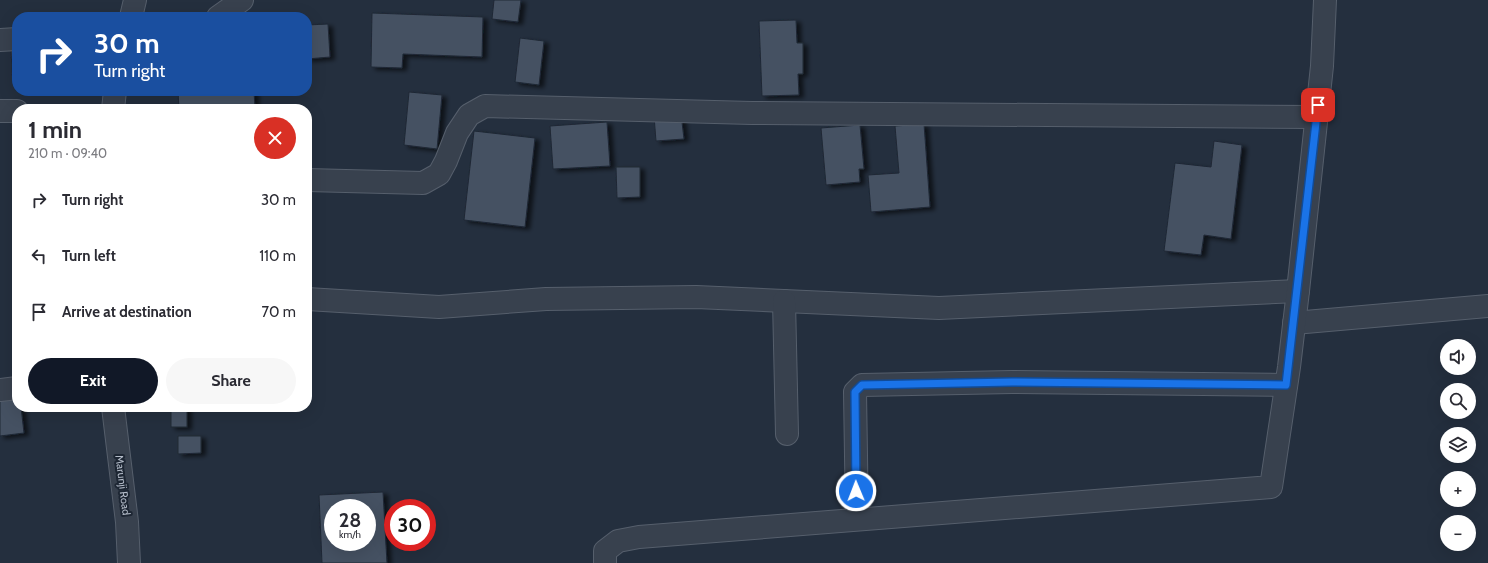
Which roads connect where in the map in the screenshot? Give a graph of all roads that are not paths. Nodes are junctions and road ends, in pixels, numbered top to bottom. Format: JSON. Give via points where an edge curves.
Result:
{"nodes":[{"id":1,"x":135,"y":0,"type":"edge"},
{"id":2,"x":242,"y":0,"type":"edge"},
{"id":3,"x":1325,"y":0,"type":"edge"},
{"id":4,"x":132,"y":12,"type":"edge"},
{"id":5,"x":225,"y":12,"type":"edge"},
{"id":6,"x":12,"y":39,"type":"edge"},
{"id":7,"x":0,"y":40,"type":"edge"},
{"id":8,"x":0,"y":111,"type":"edge"},
{"id":9,"x":12,"y":111,"type":"edge"},
{"id":10,"x":1316,"y":118,"type":"junction"},
{"id":11,"x":312,"y":180,"type":"edge"},
{"id":12,"x":1298,"y":291,"type":"junction"},
{"id":13,"x":312,"y":299,"type":"edge"},
{"id":14,"x":784,"y":301,"type":"junction"},
{"id":15,"x":1488,"y":306,"type":"edge"},
{"id":16,"x":1294,"y":323,"type":"junction"},
{"id":17,"x":1286,"y":385,"type":"junction"},
{"id":18,"x":12,"y":389,"type":"edge"},
{"id":19,"x":0,"y":390,"type":"edge"},
{"id":20,"x":114,"y":412,"type":"edge"},
{"id":21,"x":787,"y":434,"type":"dead end"},
{"id":22,"x":857,"y":520,"type":"junction"},
{"id":23,"x":129,"y":563,"type":"edge"},
{"id":24,"x":605,"y":563,"type":"edge"}],
"edges":[{"from":1,"to":4,"type":"street"},
{"from":2,"to":5,"type":"street"},
{"from":3,"to":10,"type":"street","via":[[1322,66]]},
{"from":6,"to":7,"type":"street"},
{"from":8,"to":9,"type":"street"},
{"from":10,"to":11,"type":"street","via":[[752,113],[485,106],[469,115],[457,133],[439,174],[423,183]]},
{"from":10,"to":12,"type":"street"},
{"from":12,"to":14,"type":"street","via":[[939,308]]},
{"from":12,"to":16,"type":"street"},
{"from":13,"to":14,"type":"street","via":[[439,307],[546,299],[696,297]]},
{"from":14,"to":21,"type":"street"},
{"from":15,"to":16,"type":"street"},
{"from":16,"to":17,"type":"street"},
{"from":17,"to":22,"type":"street","via":[[1271,487]]},
{"from":17,"to":22,"type":"street","via":[[1012,382],[862,385],[855,392]]},
{"from":18,"to":19,"type":"street"},
{"from":20,"to":23,"type":"street","name":"Marunji Road","via":[[127,522]]},
{"from":22,"to":24,"type":"street","via":[[639,537],[618,541],[605,551]]}]}
